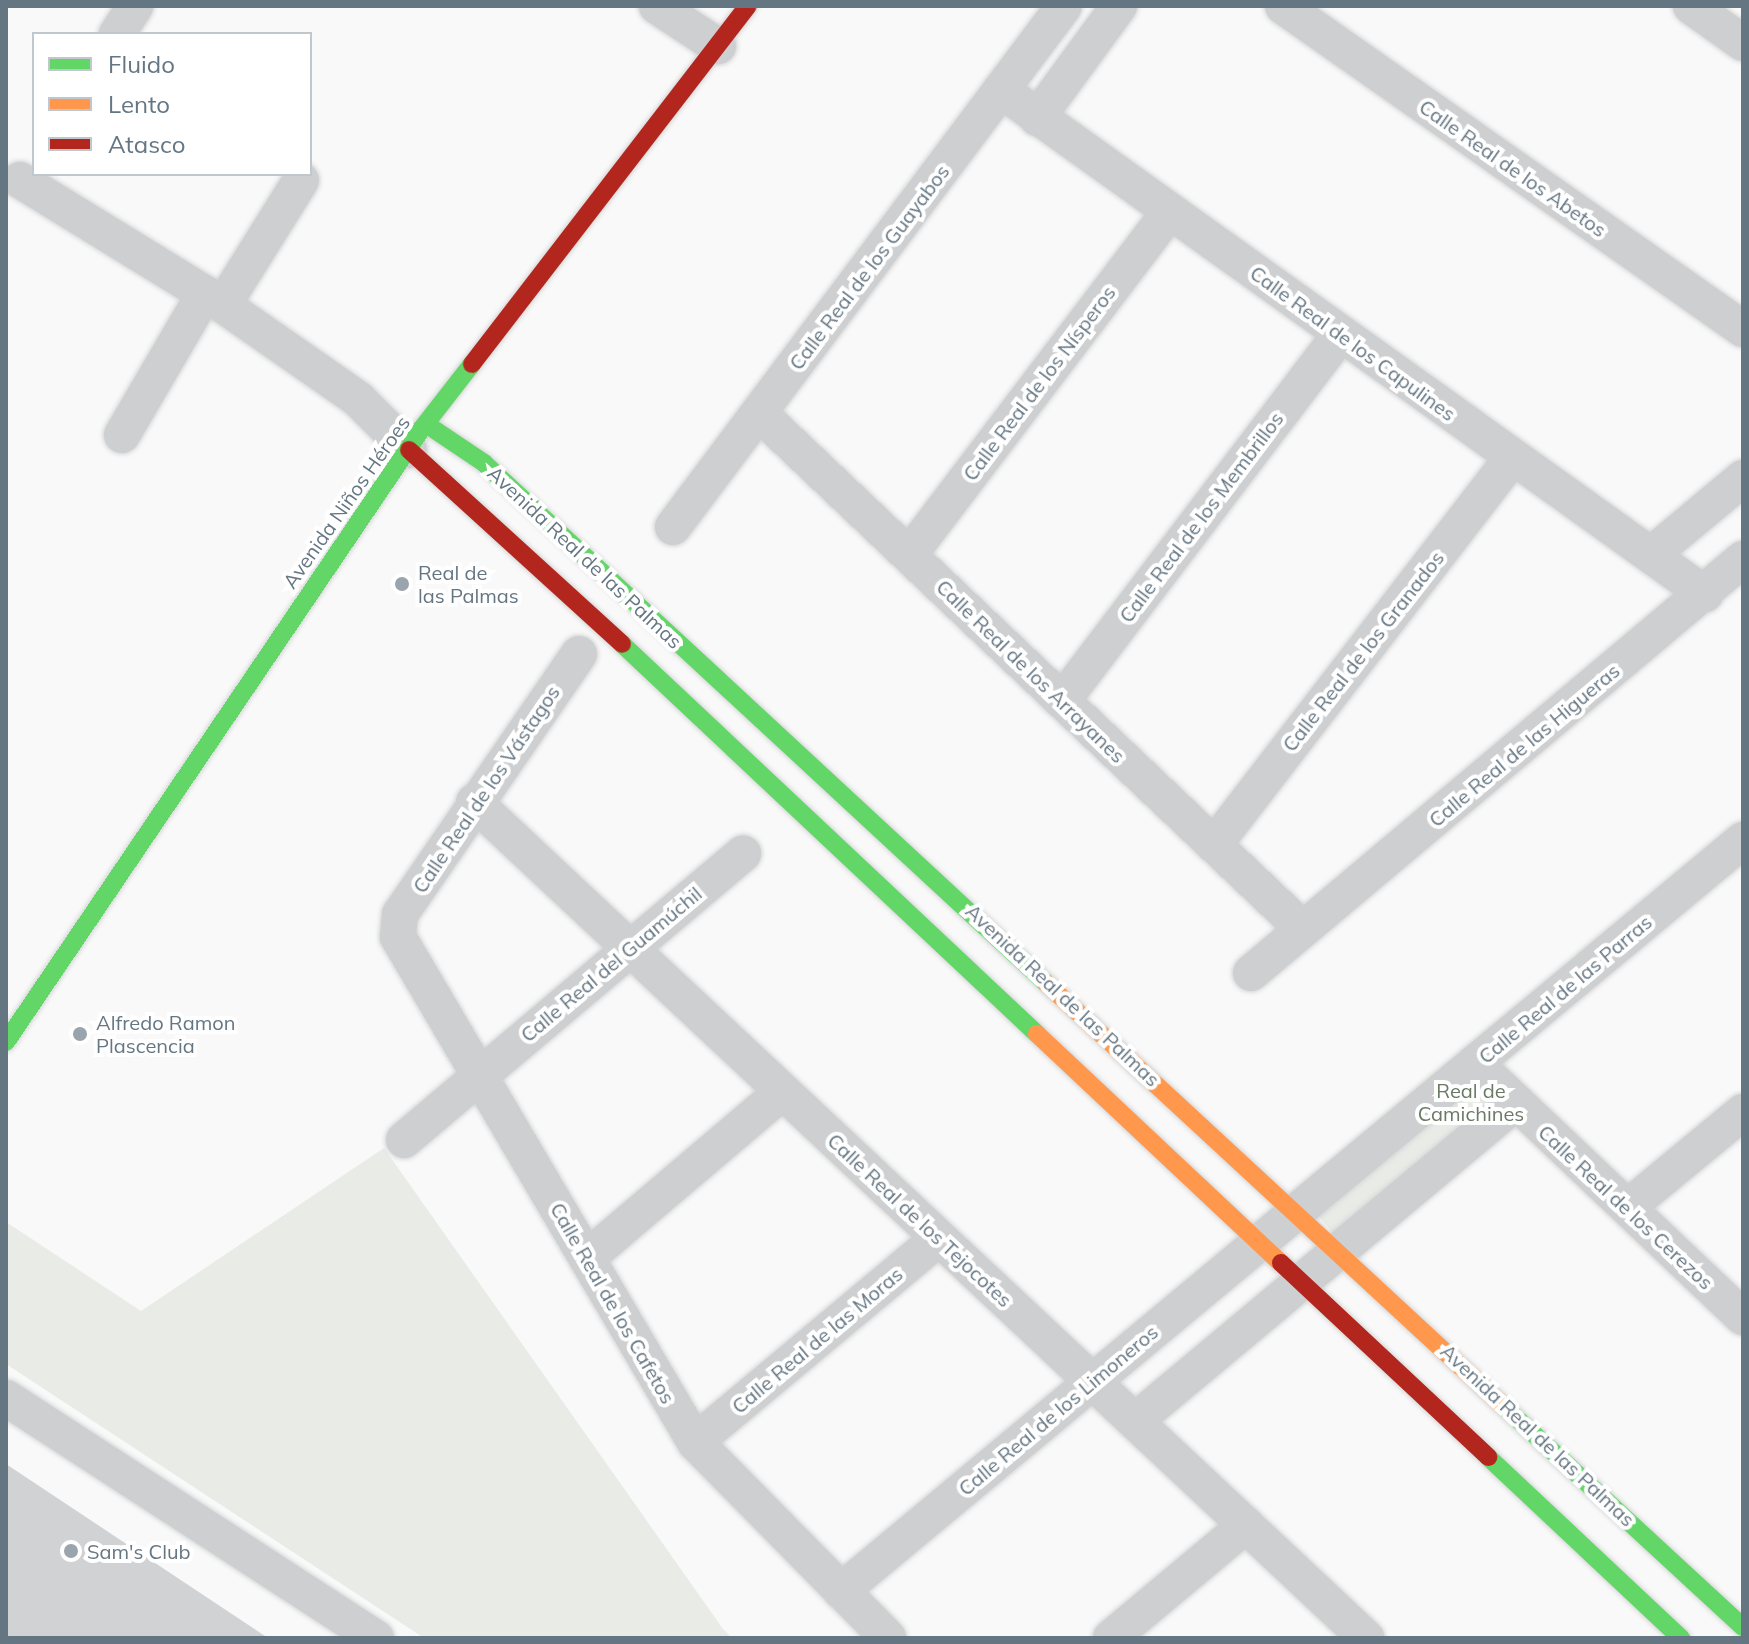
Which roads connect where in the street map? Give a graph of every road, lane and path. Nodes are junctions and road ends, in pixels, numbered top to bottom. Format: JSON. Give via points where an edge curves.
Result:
{"nodes":[{"id":1,"x":135,"y":6,"type":"edge"},
{"id":2,"x":657,"y":6,"type":"edge"},
{"id":3,"x":748,"y":6,"type":"edge"},
{"id":4,"x":1064,"y":6,"type":"edge"},
{"id":5,"x":1119,"y":6,"type":"edge"},
{"id":6,"x":1283,"y":6,"type":"edge"},
{"id":7,"x":1691,"y":6,"type":"edge"},
{"id":8,"x":118,"y":32,"type":"edge"},
{"id":9,"x":1743,"y":43,"type":"edge"},
{"id":10,"x":718,"y":46,"type":"junction"},
{"id":11,"x":1001,"y":90,"type":"junction"},
{"id":12,"x":1037,"y":118,"type":"junction"},
{"id":13,"x":20,"y":179,"type":"edge"},
{"id":14,"x":301,"y":180,"type":"dead end"},
{"id":15,"x":1169,"y":212,"type":"junction"},
{"id":16,"x":214,"y":299,"type":"junction"},
{"id":17,"x":1743,"y":329,"type":"edge"},
{"id":18,"x":1341,"y":334,"type":"junction"},
{"id":19,"x":759,"y":413,"type":"junction"},
{"id":20,"x":122,"y":435,"type":"dead end"},
{"id":21,"x":417,"y":437,"type":"junction"},
{"id":22,"x":1513,"y":457,"type":"junction"},
{"id":23,"x":1743,"y":478,"type":"edge"},
{"id":24,"x":673,"y":527,"type":"dead end"},
{"id":25,"x":909,"y":555,"type":"junction"},
{"id":26,"x":1651,"y":555,"type":"junction"},
{"id":27,"x":1743,"y":559,"type":"edge"},
{"id":28,"x":1705,"y":594,"type":"junction"},
{"id":29,"x":579,"y":654,"type":"dead end"},
{"id":30,"x":1062,"y":701,"type":"junction"},
{"id":31,"x":474,"y":802,"type":"junction"},
{"id":32,"x":1743,"y":840,"type":"edge"},
{"id":33,"x":1214,"y":845,"type":"junction"},
{"id":34,"x":743,"y":854,"type":"dead end"},
{"id":35,"x":396,"y":926,"type":"joint"},
{"id":36,"x":1303,"y":929,"type":"junction"},
{"id":37,"x":630,"y":948,"type":"junction"},
{"id":38,"x":1251,"y":973,"type":"dead end"},
{"id":39,"x":6,"y":1042,"type":"edge"},
{"id":40,"x":1475,"y":1063,"type":"junction"},
{"id":41,"x":479,"y":1074,"type":"junction"},
{"id":42,"x":783,"y":1091,"type":"junction"},
{"id":43,"x":1516,"y":1102,"type":"junction"},
{"id":44,"x":1743,"y":1112,"type":"edge"},
{"id":45,"x":404,"y":1140,"type":"dead end"},
{"id":46,"x":1628,"y":1207,"type":"junction"},
{"id":47,"x":1277,"y":1228,"type":"junction"},
{"id":48,"x":939,"y":1238,"type":"junction"},
{"id":49,"x":1340,"y":1249,"type":"junction"},
{"id":50,"x":587,"y":1258,"type":"junction"},
{"id":51,"x":1300,"y":1283,"type":"junction"},
{"id":52,"x":1743,"y":1317,"type":"edge"},
{"id":53,"x":1093,"y":1382,"type":"junction"},
{"id":54,"x":6,"y":1398,"type":"edge"},
{"id":55,"x":1135,"y":1421,"type":"junction"},
{"id":56,"x":695,"y":1442,"type":"junction"},
{"id":57,"x":1246,"y":1525,"type":"junction"},
{"id":58,"x":841,"y":1591,"type":"junction"},
{"id":59,"x":1736,"y":1620,"type":"edge"},
{"id":60,"x":1714,"y":1630,"type":"dead end"},
{"id":61,"x":376,"y":1638,"type":"edge"},
{"id":62,"x":888,"y":1638,"type":"edge"},
{"id":63,"x":1111,"y":1638,"type":"edge"},
{"id":64,"x":1366,"y":1638,"type":"edge"},
{"id":65,"x":1681,"y":1638,"type":"edge"}],
"edges":[{"from":1,"to":8,"type":"street"},
{"from":2,"to":10,"type":"street"},
{"from":3,"to":10,"type":"street","name":"Avenida Niños Héroes"},
{"from":4,"to":11,"type":"street","name":"Calle Real de los Guayabos"},
{"from":5,"to":12,"type":"street"},
{"from":6,"to":17,"type":"street","name":"Calle Real de los Abetos"},
{"from":7,"to":9,"type":"street"},
{"from":10,"to":21,"type":"street","name":"Avenida Niños Héroes"},
{"from":11,"to":12,"type":"street","name":"Calle Real de los Capulines"},
{"from":11,"to":19,"type":"street","name":"Calle Real de los Guayabos"},
{"from":12,"to":15,"type":"street","name":"Calle Real de los Capulines"},
{"from":13,"to":16,"type":"street","name":"Avenida Real de las Palmas"},
{"from":14,"to":16,"type":"street"},
{"from":15,"to":18,"type":"street","name":"Calle Real de los Capulines"},
{"from":15,"to":25,"type":"street","name":"Calle Real de los Nísperos"},
{"from":16,"to":20,"type":"street"},
{"from":16,"to":21,"type":"street","name":"Avenida Real de las Palmas"},
{"from":18,"to":22,"type":"street","name":"Calle Real de los Capulines"},
{"from":18,"to":30,"type":"street","name":"Calle Real de los Membrillos"},
{"from":19,"to":24,"type":"street","name":"Calle Real de los Guayabos"},
{"from":19,"to":25,"type":"street","name":"Calle Real de los Arrayanes"},
{"from":21,"to":39,"type":"street","name":"Avenida Niños Héroes"},
{"from":21,"to":47,"type":"street","name":"Avenida Real de las Palmas","via":[[471,501]]},
{"from":21,"to":47,"type":"street","name":"Avenida Real de las Palmas","via":[[484,463]]},
{"from":22,"to":26,"type":"street","name":"Calle Real de los Capulines"},
{"from":22,"to":33,"type":"street","name":"Calle Real de los Granados"},
{"from":23,"to":26,"type":"street"},
{"from":25,"to":30,"type":"street","name":"Calle Real de los Arrayanes"},
{"from":26,"to":28,"type":"street","name":"Calle Real de los Capulines"},
{"from":27,"to":28,"type":"street","name":"Calle Real de las Higueras"},
{"from":28,"to":36,"type":"street","name":"Calle Real de las Higueras"},
{"from":29,"to":31,"type":"street","name":"Calle Real de los Vástagos"},
{"from":30,"to":33,"type":"street","name":"Calle Real de los Arrayanes"},
{"from":31,"to":35,"type":"street","name":"Calle Real de los Vástagos"},
{"from":31,"to":37,"type":"street","name":"Calle Real de los Tejocotes"},
{"from":32,"to":40,"type":"street","name":"Calle Real de las Parras"},
{"from":33,"to":36,"type":"street","name":"Calle Real de los Arrayanes"},
{"from":34,"to":37,"type":"street","name":"Calle Real del Guamúchil"},
{"from":35,"to":41,"type":"street","name":"Calle Real de los Cafetos","via":[[402,945]]},
{"from":36,"to":38,"type":"street","name":"Calle Real de las Higueras"},
{"from":37,"to":41,"type":"street","name":"Calle Real del Guamúchil"},
{"from":37,"to":42,"type":"street","name":"Calle Real de los Tejocotes"},
{"from":40,"to":43,"type":"street","name":"Calle Real de los Cerezos"},
{"from":40,"to":47,"type":"street","name":"Calle Real de las Parras"},
{"from":41,"to":45,"type":"street","name":"Calle Real del Guamúchil"},
{"from":41,"to":50,"type":"street","name":"Calle Real de los Cafetos"},
{"from":42,"to":48,"type":"street","name":"Calle Real de los Tejocotes"},
{"from":42,"to":50,"type":"street"},
{"from":43,"to":46,"type":"street","name":"Calle Real de los Cerezos"},
{"from":43,"to":49,"type":"street"},
{"from":44,"to":46,"type":"street"},
{"from":46,"to":52,"type":"street","name":"Calle Real de los Cerezos"},
{"from":47,"to":49,"type":"street","name":"Avenida Real de las Palmas"},
{"from":47,"to":51,"type":"street","name":"Avenida Real de las Palmas"},
{"from":47,"to":53,"type":"street","name":"Calle Real de los Limoneros"},
{"from":48,"to":53,"type":"street","name":"Calle Real de los Tejocotes"},
{"from":48,"to":56,"type":"street","name":"Calle Real de las Moras"},
{"from":49,"to":51,"type":"street"},
{"from":49,"to":59,"type":"street","name":"Avenida Real de las Palmas"},
{"from":50,"to":56,"type":"street","name":"Calle Real de los Cafetos"},
{"from":51,"to":55,"type":"street"},
{"from":51,"to":65,"type":"street","name":"Avenida Real de las Palmas"},
{"from":53,"to":55,"type":"street","name":"Calle Real de los Tejocotes"},
{"from":53,"to":58,"type":"street","name":"Calle Real de los Limoneros"},
{"from":54,"to":61,"type":"street"},
{"from":55,"to":57,"type":"street","name":"Calle Real de los Tejocotes"},
{"from":56,"to":58,"type":"street","name":"Calle Real de los Cafetos"},
{"from":57,"to":63,"type":"street"},
{"from":57,"to":64,"type":"street","name":"Calle Real de los Tejocotes"},
{"from":58,"to":62,"type":"street","name":"Calle Real de los Cafetos"},
{"from":59,"to":60,"type":"street"}]}
